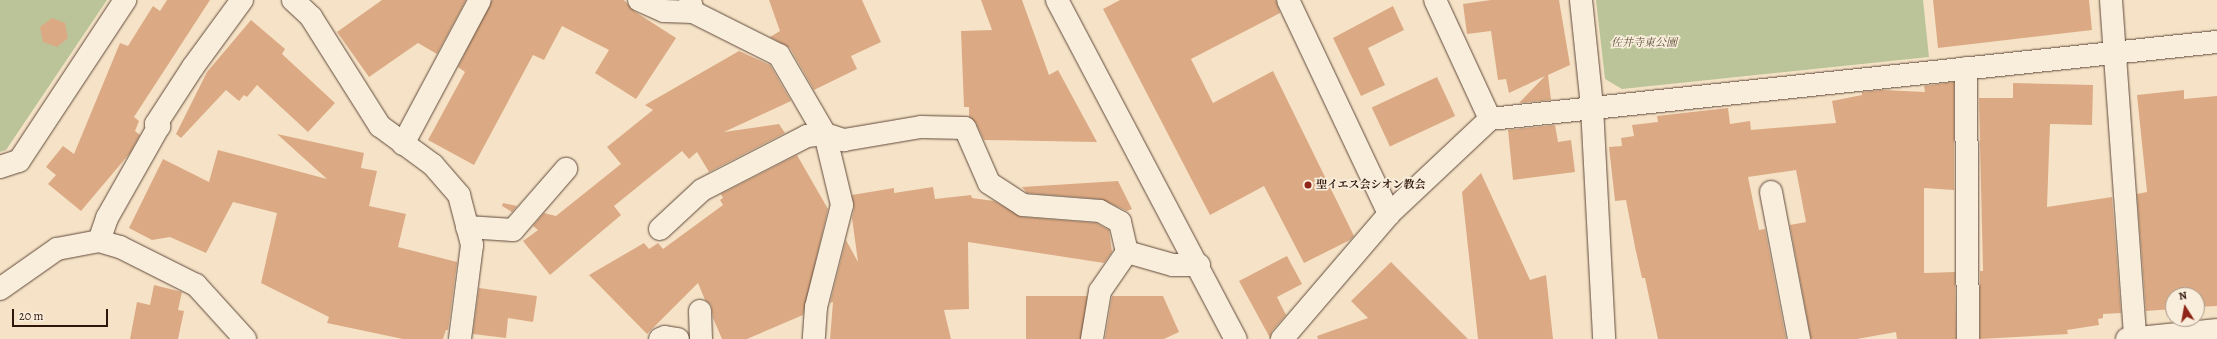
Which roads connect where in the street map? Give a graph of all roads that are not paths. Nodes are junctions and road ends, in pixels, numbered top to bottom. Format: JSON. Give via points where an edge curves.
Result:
{"nodes":[{"id":1,"x":126,"y":0,"type":"edge"},
{"id":2,"x":242,"y":0,"type":"edge"},
{"id":3,"x":293,"y":0,"type":"edge"},
{"id":4,"x":480,"y":0,"type":"edge"},
{"id":5,"x":639,"y":0,"type":"edge"},
{"id":6,"x":1057,"y":0,"type":"edge"},
{"id":7,"x":1288,"y":0,"type":"edge"},
{"id":8,"x":1435,"y":0,"type":"edge"},
{"id":9,"x":1581,"y":0,"type":"edge"},
{"id":10,"x":2111,"y":0,"type":"edge"},
{"id":11,"x":691,"y":6,"type":"edge"},
{"id":12,"x":2217,"y":42,"type":"edge"},
{"id":13,"x":2114,"y":53,"type":"junction"},
{"id":14,"x":1966,"y":68,"type":"junction"},
{"id":15,"x":1592,"y":107,"type":"junction"},
{"id":16,"x":1490,"y":119,"type":"junction"},
{"id":17,"x":825,"y":134,"type":"junction"},
{"id":18,"x":403,"y":144,"type":"junction"},
{"id":19,"x":0,"y":167,"type":"edge"},
{"id":20,"x":566,"y":170,"type":"dead end"},
{"id":21,"x":1771,"y":192,"type":"dead end"},
{"id":22,"x":1389,"y":214,"type":"junction"},
{"id":23,"x":467,"y":227,"type":"junction"},
{"id":24,"x":660,"y":229,"type":"dead end"},
{"id":25,"x":99,"y":241,"type":"junction"},
{"id":26,"x":1127,"y":252,"type":"junction"},
{"id":27,"x":1199,"y":265,"type":"junction"},
{"id":28,"x":0,"y":289,"type":"edge"},
{"id":29,"x":700,"y":311,"type":"dead end"},
{"id":30,"x":2217,"y":330,"type":"edge"},
{"id":31,"x":245,"y":339,"type":"edge"},
{"id":32,"x":460,"y":339,"type":"edge"},
{"id":33,"x":660,"y":339,"type":"edge"},
{"id":34,"x":678,"y":339,"type":"edge"},
{"id":35,"x":701,"y":339,"type":"edge"},
{"id":36,"x":814,"y":339,"type":"edge"},
{"id":37,"x":1092,"y":339,"type":"edge"},
{"id":38,"x":1236,"y":339,"type":"edge"},
{"id":39,"x":1282,"y":339,"type":"edge"},
{"id":40,"x":1604,"y":339,"type":"edge"},
{"id":41,"x":1800,"y":339,"type":"edge"},
{"id":42,"x":1968,"y":339,"type":"edge"},
{"id":43,"x":2131,"y":339,"type":"edge"}],
"edges":[{"from":1,"to":19,"type":"street","via":[[18,161]]},
{"from":2,"to":25,"type":"street","via":[[193,67],[156,124],[159,126],[107,218]]},
{"from":3,"to":18,"type":"street","via":[[311,17],[380,126]]},
{"from":4,"to":18,"type":"street"},
{"from":5,"to":11,"type":"street","via":[[664,11]]},
{"from":6,"to":27,"type":"street"},
{"from":7,"to":22,"type":"street"},
{"from":8,"to":16,"type":"street"},
{"from":9,"to":15,"type":"street"},
{"from":10,"to":13,"type":"street"},
{"from":11,"to":17,"type":"street","via":[[779,55]]},
{"from":12,"to":13,"type":"street"},
{"from":13,"to":14,"type":"street"},
{"from":13,"to":43,"type":"street"},
{"from":14,"to":15,"type":"street"},
{"from":14,"to":42,"type":"street"},
{"from":15,"to":16,"type":"street"},
{"from":15,"to":40,"type":"street"},
{"from":16,"to":22,"type":"street"},
{"from":17,"to":24,"type":"street","via":[[807,136],[702,190]]},
{"from":17,"to":26,"type":"street","via":[[844,140],[921,127],[965,128],[989,183],[1023,205],[1100,212],[1120,222]]},
{"from":17,"to":36,"type":"street","via":[[842,205],[816,307]]},
{"from":18,"to":23,"type":"street","via":[[434,165],[458,195]]},
{"from":20,"to":23,"type":"street","via":[[513,230]]},
{"from":21,"to":41,"type":"street"},
{"from":22,"to":39,"type":"street"},
{"from":23,"to":32,"type":"street","via":[[472,245]]},
{"from":25,"to":28,"type":"street","via":[[57,249]]},
{"from":25,"to":31,"type":"street","via":[[120,248],[196,285]]},
{"from":26,"to":27,"type":"street","via":[[1173,266]]},
{"from":26,"to":37,"type":"street","via":[[1100,291]]},
{"from":27,"to":38,"type":"street"},
{"from":29,"to":35,"type":"street"},
{"from":30,"to":43,"type":"street"},
{"from":33,"to":34,"type":"street"}]}
